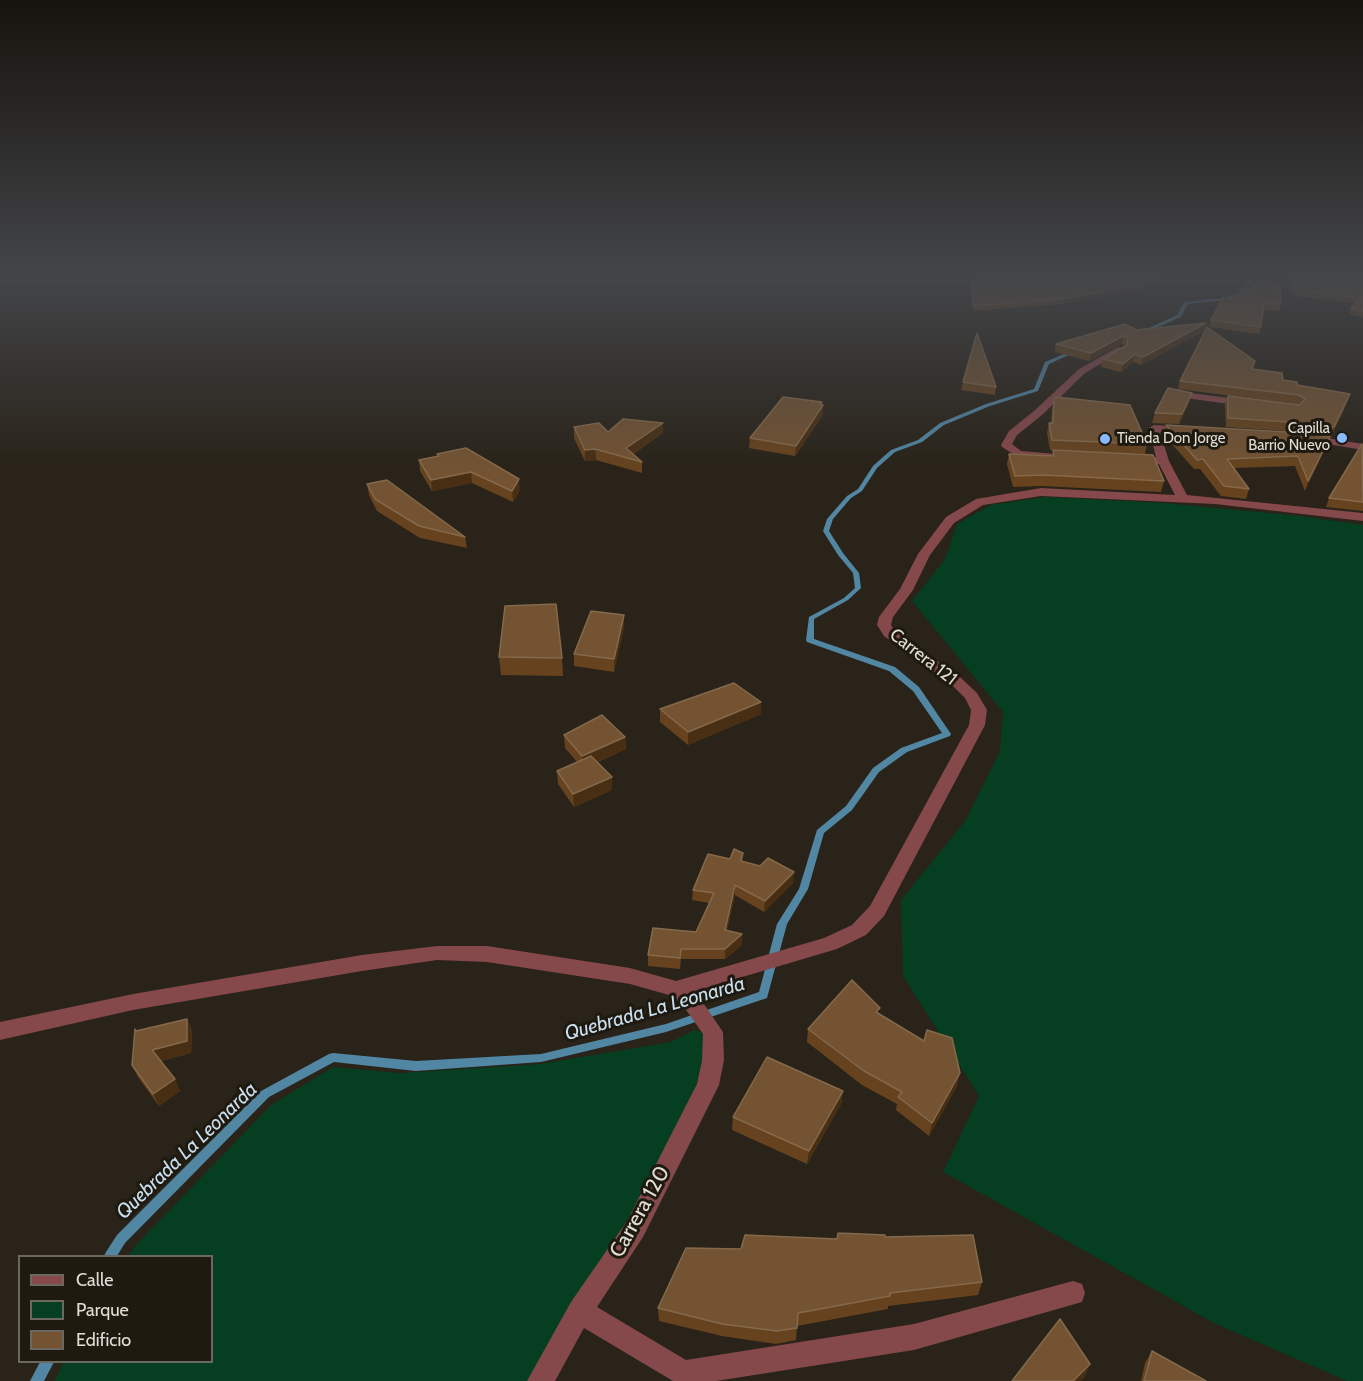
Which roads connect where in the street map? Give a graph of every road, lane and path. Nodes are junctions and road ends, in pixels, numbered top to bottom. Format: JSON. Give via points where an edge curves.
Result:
{"nodes":[{"id":1,"x":1121,"y":348,"type":"edge"},
{"id":2,"x":1174,"y":394,"type":"edge"},
{"id":3,"x":1251,"y":403,"type":"edge"},
{"id":4,"x":1199,"y":431,"type":"edge"},
{"id":5,"x":1297,"y":434,"type":"edge"},
{"id":6,"x":1363,"y":447,"type":"edge"},
{"id":7,"x":1077,"y":458,"type":"edge"},
{"id":8,"x":1128,"y":460,"type":"edge"},
{"id":9,"x":1163,"y":461,"type":"junction"},
{"id":10,"x":1183,"y":498,"type":"junction"},
{"id":11,"x":1363,"y":517,"type":"edge"},
{"id":12,"x":682,"y":994,"type":"junction"},
{"id":13,"x":0,"y":1031,"type":"edge"},
{"id":14,"x":1072,"y":1293,"type":"dead end"},
{"id":15,"x":579,"y":1311,"type":"junction"},
{"id":16,"x":688,"y":1377,"type":"edge"},
{"id":17,"x":540,"y":1381,"type":"edge"}],
"edges":[{"from":1,"to":7,"type":"street","via":[[1082,371],[1013,433],[1006,445],[1018,454]]},
{"from":2,"to":3,"type":"street"},
{"from":4,"to":9,"type":"street","via":[[1154,428]]},
{"from":5,"to":6,"type":"street"},
{"from":8,"to":9,"type":"street"},
{"from":9,"to":10,"type":"street"},
{"from":10,"to":11,"type":"street","name":"Carrera 121"},
{"from":10,"to":12,"type":"street","name":"Carrera 121","via":[[1041,492],[980,502],[950,520],[924,554],[884,625],[889,633],[972,696],[979,710],[977,725],[877,911],[859,930],[830,944]]},
{"from":12,"to":13,"type":"street","via":[[630,975],[487,954],[436,953],[133,1002]]},
{"from":12,"to":15,"type":"street","name":"Carrera 120","via":[[712,1032],[714,1060],[708,1085],[635,1229]]},
{"from":14,"to":16,"type":"street","via":[[914,1337]]},
{"from":15,"to":16,"type":"street"},
{"from":15,"to":17,"type":"street","name":"Carrera 120"}]}
